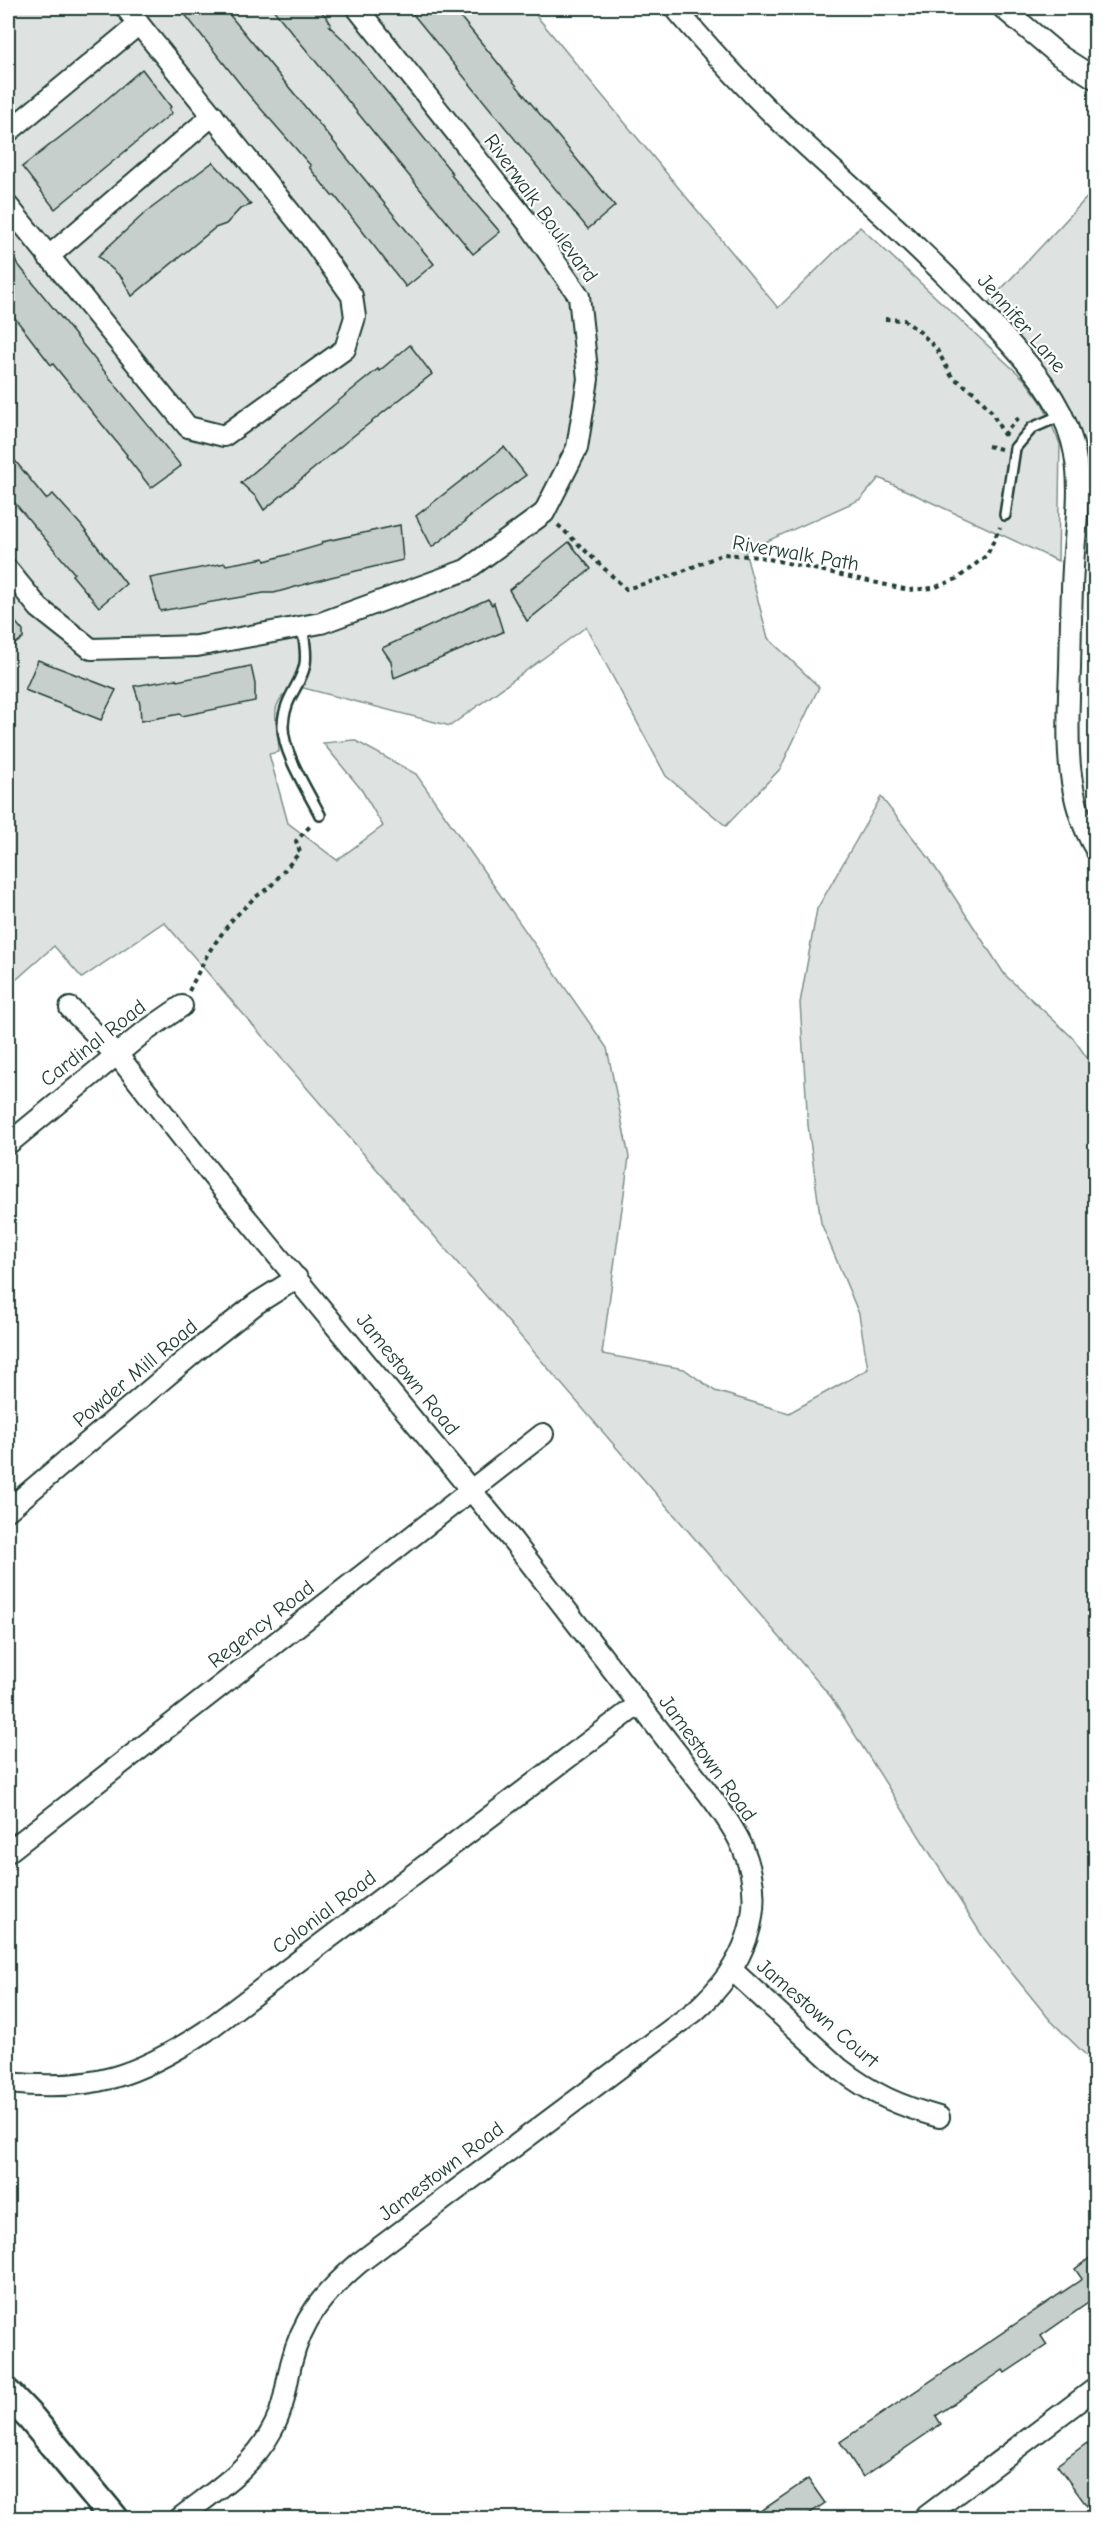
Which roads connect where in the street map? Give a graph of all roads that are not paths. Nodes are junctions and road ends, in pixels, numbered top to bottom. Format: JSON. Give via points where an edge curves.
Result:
{"nodes":[{"id":1,"x":126,"y":8,"type":"edge"},
{"id":2,"x":357,"y":8,"type":"edge"},
{"id":3,"x":675,"y":8,"type":"edge"},
{"id":4,"x":1003,"y":8,"type":"edge"},
{"id":5,"x":139,"y":24,"type":"junction"},
{"id":6,"x":1095,"y":79,"type":"edge"},
{"id":7,"x":213,"y":115,"type":"junction"},
{"id":8,"x":8,"y":132,"type":"edge"},
{"id":9,"x":8,"y":206,"type":"edge"},
{"id":10,"x":48,"y":257,"type":"junction"},
{"id":11,"x":1062,"y":415,"type":"junction"},
{"id":12,"x":1005,"y":515,"type":"road end"},
{"id":13,"x":8,"y":570,"type":"edge"},
{"id":14,"x":302,"y":627,"type":"junction"},
{"id":15,"x":320,"y":815,"type":"road end"},
{"id":16,"x":1095,"y":850,"type":"edge"},
{"id":17,"x":182,"y":1005,"type":"road end"},
{"id":18,"x":70,"y":1008,"type":"dead end"},
{"id":19,"x":116,"y":1055,"type":"junction"},
{"id":20,"x":8,"y":1144,"type":"edge"},
{"id":21,"x":297,"y":1278,"type":"junction"},
{"id":22,"x":543,"y":1434,"type":"dead end"},
{"id":23,"x":470,"y":1489,"type":"junction"},
{"id":24,"x":8,"y":1510,"type":"edge"},
{"id":25,"x":639,"y":1704,"type":"junction"},
{"id":26,"x":8,"y":1852,"type":"edge"},
{"id":27,"x":732,"y":1970,"type":"junction"},
{"id":28,"x":8,"y":2083,"type":"edge"},
{"id":29,"x":939,"y":2117,"type":"dead end"},
{"id":30,"x":1095,"y":2388,"type":"edge"},
{"id":31,"x":8,"y":2394,"type":"edge"},
{"id":32,"x":114,"y":2518,"type":"edge"},
{"id":33,"x":180,"y":2518,"type":"edge"},
{"id":34,"x":924,"y":2518,"type":"edge"}],
"edges":[{"from":1,"to":5,"type":"street"},
{"from":2,"to":14,"type":"street","name":"Riverwalk Boulevard","via":[[528,223],[579,296],[588,379],[578,448],[544,513],[466,570]]},
{"from":3,"to":11,"type":"street","name":"Jennifer Lane","via":[[783,124],[956,284],[1049,391]]},
{"from":4,"to":6,"type":"street","via":[[1060,56]]},
{"from":5,"to":7,"type":"street"},
{"from":5,"to":8,"type":"street"},
{"from":7,"to":10,"type":"street"},
{"from":7,"to":10,"type":"street","via":[[352,296],[355,317],[345,349],[224,436],[188,427]]},
{"from":9,"to":10,"type":"street"},
{"from":11,"to":12,"type":"lane","via":[[1032,428],[1014,448]]},
{"from":11,"to":16,"type":"street","name":"Jennifer Lane","via":[[1072,441],[1079,495],[1068,758],[1078,814]]},
{"from":13,"to":14,"type":"street","name":"Riverwalk Boulevard","via":[[39,608],[91,649],[197,646]]},
{"from":14,"to":15,"type":"lane","via":[[305,666],[287,700],[282,726],[288,751]]},
{"from":17,"to":19,"type":"street","name":"Cardinal Road"},
{"from":18,"to":19,"type":"street","name":"Jamestown Road"},
{"from":19,"to":20,"type":"street","name":"Cardinal Road"},
{"from":19,"to":21,"type":"street","name":"Jamestown Road"},
{"from":21,"to":23,"type":"street","name":"Jamestown Road"},
{"from":21,"to":24,"type":"street","name":"Powder Mill Road","via":[[257,1303],[196,1351]]},
{"from":22,"to":23,"type":"street","name":"Regency Road"},
{"from":23,"to":25,"type":"street","name":"Jamestown Road"},
{"from":23,"to":26,"type":"street","name":"Regency Road"},
{"from":25,"to":27,"type":"street","name":"Jamestown Road","via":[[716,1803],[748,1862],[754,1897],[751,1922],[744,1948]]},
{"from":25,"to":28,"type":"street","name":"Colonial Road","via":[[206,2031],[167,2056],[128,2075],[88,2084],[47,2087]]},
{"from":27,"to":29,"type":"street","name":"Jamestown Court","via":[[859,2084],[900,2106]]},
{"from":27,"to":33,"type":"street","name":"Jamestown Road","via":[[715,1994],[694,2012],[359,2263],[322,2297],[297,2339],[281,2409],[260,2449],[245,2466]]},
{"from":30,"to":34,"type":"street"},
{"from":31,"to":32,"type":"street"}]}
